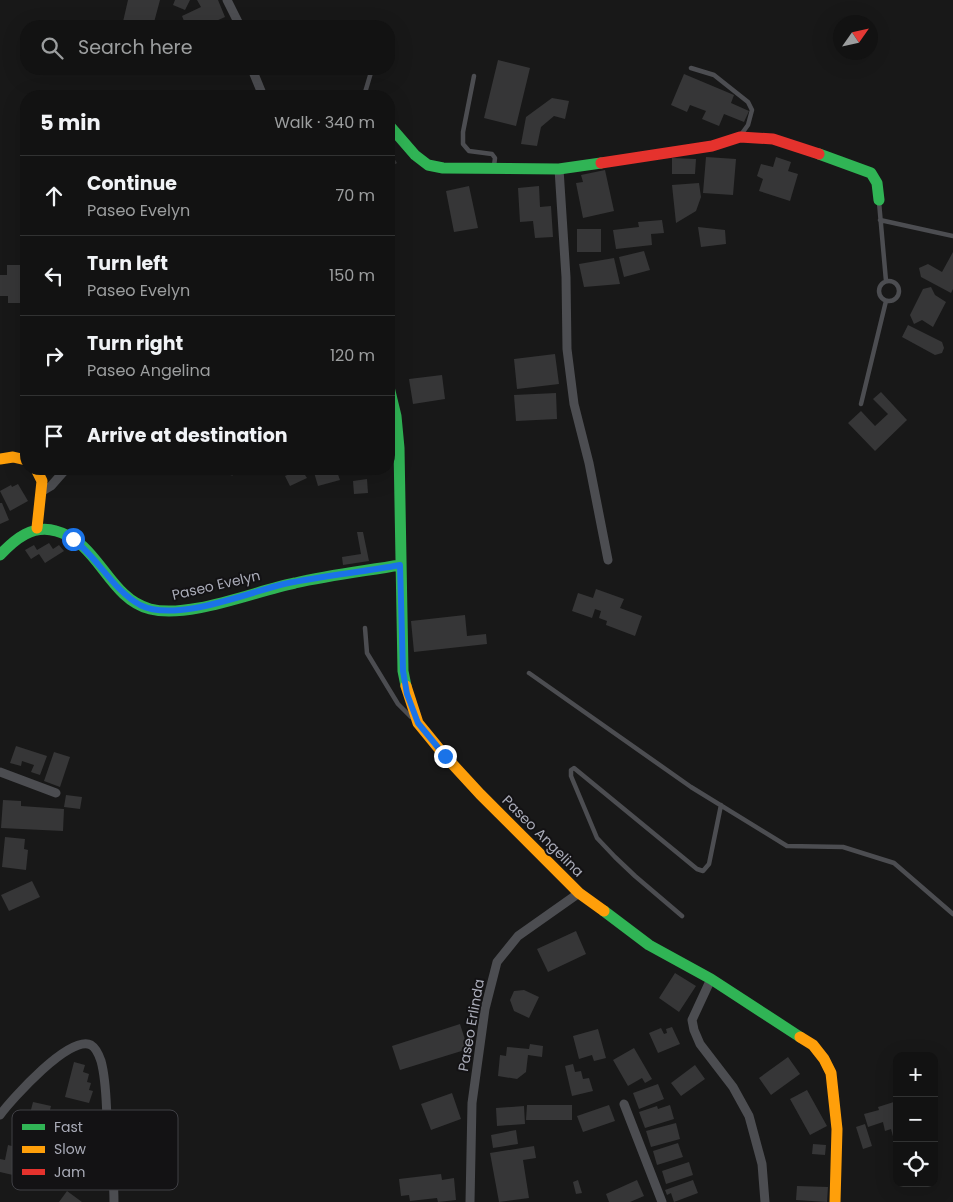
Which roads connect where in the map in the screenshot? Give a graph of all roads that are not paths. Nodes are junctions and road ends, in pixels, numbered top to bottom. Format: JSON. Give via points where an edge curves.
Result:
{"nodes":[{"id":1,"x":227,"y":0,"type":"edge"},
{"id":2,"x":237,"y":20,"type":"edge"},
{"id":3,"x":691,"y":68,"type":"dead end"},
{"id":4,"x":254,"y":75,"type":"edge"},
{"id":5,"x":370,"y":75,"type":"edge"},
{"id":6,"x":474,"y":76,"type":"dead end"},
{"id":7,"x":261,"y":90,"type":"edge"},
{"id":8,"x":366,"y":90,"type":"edge"},
{"id":9,"x":395,"y":132,"type":"edge"},
{"id":10,"x":740,"y":137,"type":"junction"},
{"id":11,"x":494,"y":168,"type":"junction"},
{"id":12,"x":559,"y":169,"type":"junction"},
{"id":13,"x":879,"y":200,"type":"joint"},
{"id":14,"x":880,"y":220,"type":"junction"},
{"id":15,"x":953,"y":236,"type":"edge"},
{"id":16,"x":886,"y":281,"type":"junction"},
{"id":17,"x":886,"y":301,"type":"junction"},
{"id":18,"x":861,"y":404,"type":"dead end"},
{"id":19,"x":395,"y":412,"type":"edge"},
{"id":20,"x":20,"y":457,"type":"edge"},
{"id":21,"x":0,"y":459,"type":"edge"},
{"id":22,"x":39,"y":475,"type":"edge"},
{"id":23,"x":61,"y":475,"type":"edge"},
{"id":24,"x":42,"y":492,"type":"junction"},
{"id":25,"x":37,"y":528,"type":"junction"},
{"id":26,"x":0,"y":555,"type":"edge"},
{"id":27,"x":608,"y":560,"type":"dead end"},
{"id":28,"x":400,"y":565,"type":"junction"},
{"id":29,"x":365,"y":628,"type":"dead end"},
{"id":30,"x":529,"y":673,"type":"dead end"},
{"id":31,"x":418,"y":723,"type":"junction"},
{"id":32,"x":0,"y":772,"type":"edge"},
{"id":33,"x":56,"y":793,"type":"dead end"},
{"id":34,"x":721,"y":805,"type":"junction"},
{"id":35,"x":579,"y":893,"type":"junction"},
{"id":36,"x":953,"y":914,"type":"edge"},
{"id":37,"x":682,"y":916,"type":"dead end"},
{"id":38,"x":711,"y":978,"type":"junction"},
{"id":39,"x":624,"y":1104,"type":"dead end"},
{"id":40,"x":106,"y":1110,"type":"edge"},
{"id":41,"x":0,"y":1115,"type":"edge"},
{"id":42,"x":470,"y":1202,"type":"edge"},
{"id":43,"x":662,"y":1202,"type":"edge"},
{"id":44,"x":765,"y":1202,"type":"edge"},
{"id":45,"x":835,"y":1202,"type":"edge"}],
"edges":[{"from":1,"to":2,"type":"street"},
{"from":3,"to":10,"type":"lane","via":[[714,76],[748,102],[752,110]]},
{"from":4,"to":7,"type":"street"},
{"from":5,"to":8,"type":"lane"},
{"from":6,"to":11,"type":"lane","via":[[463,132],[464,144],[469,151],[492,154]]},
{"from":9,"to":11,"type":"street","via":[[428,165]]},
{"from":10,"to":12,"type":"street","via":[[712,146]]},
{"from":10,"to":13,"type":"street","via":[[773,139],[868,170],[878,180]]},
{"from":11,"to":12,"type":"street"},
{"from":12,"to":27,"type":"street","via":[[567,349],[574,404]]},
{"from":13,"to":14,"type":"lane"},
{"from":14,"to":15,"type":"lane"},
{"from":14,"to":16,"type":"lane"},
{"from":16,"to":17,"type":"lane","via":[[878,291]]},
{"from":16,"to":17,"type":"lane","via":[[898,285],[900,291],[898,297]]},
{"from":17,"to":18,"type":"lane"},
{"from":19,"to":28,"type":"street","name":"Paseo Angelina","via":[[399,448]]},
{"from":20,"to":21,"type":"street"},
{"from":22,"to":24,"type":"street"},
{"from":23,"to":24,"type":"street"},
{"from":24,"to":25,"type":"street"},
{"from":25,"to":26,"type":"street","via":[[14,540]]},
{"from":25,"to":28,"type":"street","name":"Paseo Evelyn","via":[[62,532],[73,539],[131,599],[161,611],[187,610],[285,584]]},
{"from":28,"to":31,"type":"street","name":"Paseo Angelina","via":[[403,671],[407,694]]},
{"from":29,"to":31,"type":"lane","via":[[367,653],[398,704]]},
{"from":30,"to":34,"type":"lane"},
{"from":31,"to":35,"type":"street","name":"Paseo Angelina","via":[[480,794]]},
{"from":32,"to":33,"type":"street"},
{"from":34,"to":36,"type":"lane","via":[[787,846],[843,847],[894,863]]},
{"from":34,"to":37,"type":"lane","via":[[709,864],[702,871],[574,768],[571,770],[597,838],[615,858]]},
{"from":35,"to":38,"type":"street","name":"Paseo Angelina","via":[[648,945]]},
{"from":35,"to":42,"type":"street","name":"Paseo Erlinda","via":[[518,936],[497,962],[485,1008],[472,1103]]},
{"from":38,"to":44,"type":"street","via":[[692,1020],[694,1030],[749,1116],[762,1164]]},
{"from":38,"to":45,"type":"street","name":"Paseo Angelina","via":[[813,1045],[824,1059],[831,1073],[837,1129]]},
{"from":39,"to":43,"type":"street"},
{"from":40,"to":41,"type":"street","via":[[101,1060],[90,1044],[82,1043],[31,1079]]}]}
